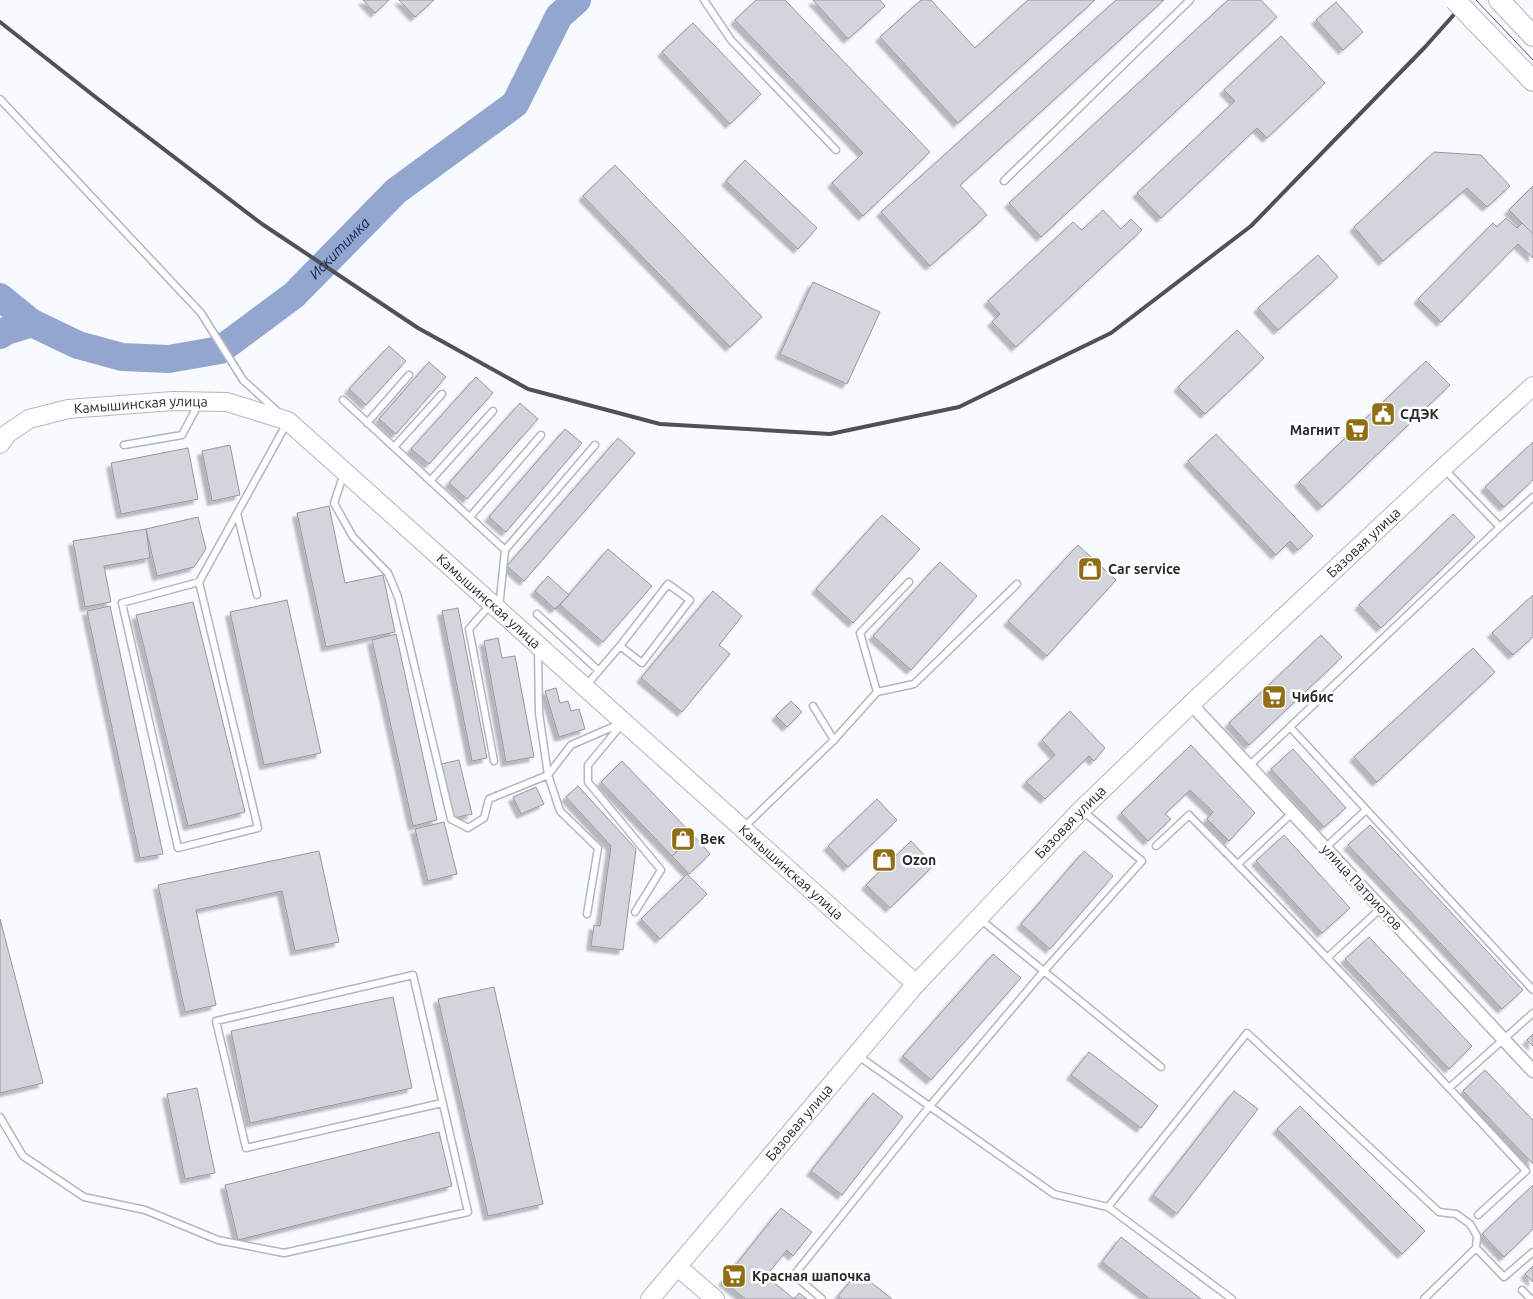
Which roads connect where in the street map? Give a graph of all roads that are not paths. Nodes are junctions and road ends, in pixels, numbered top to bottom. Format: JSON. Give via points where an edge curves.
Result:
{"nodes":[{"id":1,"x":704,"y":0,"type":"edge"},
{"id":2,"x":1190,"y":0,"type":"edge"},
{"id":3,"x":1455,"y":0,"type":"edge"},
{"id":4,"x":1499,"y":0,"type":"edge"},
{"id":5,"x":1533,"y":36,"type":"edge"},
{"id":6,"x":1533,"y":81,"type":"edge"},
{"id":7,"x":0,"y":99,"type":"edge"},
{"id":8,"x":836,"y":150,"type":"dead end"},
{"id":9,"x":1004,"y":181,"type":"dead end"},
{"id":10,"x":409,"y":375,"type":"dead end"},
{"id":11,"x":1533,"y":386,"type":"edge"},
{"id":12,"x":442,"y":394,"type":"dead end"},
{"id":13,"x":343,"y":400,"type":"dead end"},
{"id":14,"x":200,"y":402,"type":"junction"},
{"id":15,"x":493,"y":411,"type":"dead end"},
{"id":16,"x":288,"y":422,"type":"junction"},
{"id":17,"x":367,"y":422,"type":"junction"},
{"id":18,"x":541,"y":435,"type":"dead end"},
{"id":19,"x":0,"y":444,"type":"edge"},
{"id":20,"x":596,"y":444,"type":"dead end"},
{"id":21,"x":124,"y":445,"type":"dead end"},
{"id":22,"x":394,"y":447,"type":"junction"},
{"id":23,"x":1443,"y":468,"type":"junction"},
{"id":24,"x":344,"y":472,"type":"junction"},
{"id":25,"x":430,"y":480,"type":"junction"},
{"id":26,"x":1533,"y":497,"type":"edge"},
{"id":27,"x":237,"y":513,"type":"junction"},
{"id":28,"x":470,"y":517,"type":"junction"},
{"id":29,"x":1500,"y":527,"type":"junction"},
{"id":30,"x":505,"y":550,"type":"junction"},
{"id":31,"x":199,"y":582,"type":"junction"},
{"id":32,"x":909,"y":582,"type":"dead end"},
{"id":33,"x":1017,"y":584,"type":"dead end"},
{"id":34,"x":257,"y":594,"type":"dead end"},
{"id":35,"x":495,"y":608,"type":"junction"},
{"id":36,"x":537,"y":614,"type":"dead end"},
{"id":37,"x":538,"y":646,"type":"junction"},
{"id":38,"x":620,"y":646,"type":"junction"},
{"id":39,"x":599,"y":671,"type":"junction"},
{"id":40,"x":584,"y":688,"type":"junction"},
{"id":41,"x":878,"y":692,"type":"junction"},
{"id":42,"x":1191,"y":704,"type":"junction"},
{"id":43,"x":813,"y":706,"type":"dead end"},
{"id":44,"x":623,"y":723,"type":"junction"},
{"id":45,"x":1290,"y":727,"type":"junction"},
{"id":46,"x":834,"y":740,"type":"junction"},
{"id":47,"x":494,"y":761,"type":"dead end"},
{"id":48,"x":1249,"y":766,"type":"junction"},
{"id":49,"x":548,"y":775,"type":"junction"},
{"id":50,"x":1081,"y":810,"type":"junction"},
{"id":51,"x":1366,"y":810,"type":"junction"},
{"id":52,"x":1292,"y":813,"type":"junction"},
{"id":53,"x":742,"y":830,"type":"junction"},
{"id":54,"x":1156,"y":846,"type":"dead end"},
{"id":55,"x":1325,"y":848,"type":"junction"},
{"id":56,"x":1238,"y":864,"type":"junction"},
{"id":57,"x":1381,"y":908,"type":"junction"},
{"id":58,"x":635,"y":912,"type":"dead end"},
{"id":59,"x":587,"y":914,"type":"dead end"},
{"id":60,"x":978,"y":917,"type":"junction"},
{"id":61,"x":1327,"y":958,"type":"junction"},
{"id":62,"x":1043,"y":972,"type":"junction"},
{"id":63,"x":916,"y":984,"type":"junction"},
{"id":64,"x":1533,"y":990,"type":"edge"},
{"id":65,"x":1533,"y":1013,"type":"edge"},
{"id":66,"x":1504,"y":1040,"type":"junction"},
{"id":67,"x":856,"y":1054,"type":"junction"},
{"id":68,"x":1161,"y":1067,"type":"dead end"},
{"id":69,"x":1533,"y":1071,"type":"edge"},
{"id":70,"x":1449,"y":1088,"type":"junction"},
{"id":71,"x":442,"y":1103,"type":"junction"},
{"id":72,"x":929,"y":1107,"type":"junction"},
{"id":73,"x":0,"y":1118,"type":"edge"},
{"id":74,"x":1108,"y":1207,"type":"junction"},
{"id":75,"x":1478,"y":1215,"type":"dead end"},
{"id":76,"x":1476,"y":1248,"type":"junction"},
{"id":77,"x":1533,"y":1252,"type":"edge"},
{"id":78,"x":678,"y":1267,"type":"junction"},
{"id":79,"x":1522,"y":1290,"type":"dead end"},
{"id":80,"x":650,"y":1299,"type":"edge"},
{"id":81,"x":715,"y":1299,"type":"edge"},
{"id":82,"x":822,"y":1299,"type":"edge"},
{"id":83,"x":1232,"y":1299,"type":"edge"},
{"id":84,"x":1424,"y":1299,"type":"edge"},
{"id":85,"x":1531,"y":1299,"type":"edge"}],
"edges":[{"from":1,"to":8,"type":"lane","via":[[731,40]]},
{"from":2,"to":9,"type":"lane"},
{"from":3,"to":6,"type":"main road","bridge":true},
{"from":4,"to":5,"type":"main road"},
{"from":7,"to":16,"type":"lane","via":[[201,313],[243,380]]},
{"from":10,"to":17,"type":"lane"},
{"from":11,"to":23,"type":"main road","name":"Базовая улица"},
{"from":12,"to":22,"type":"lane"},
{"from":13,"to":17,"type":"lane"},
{"from":14,"to":16,"type":"main road","name":"Камышинская улица","via":[[227,402]]},
{"from":14,"to":19,"type":"main road","name":"Камышинская улица","via":[[68,409],[29,419],[7,434]]},
{"from":14,"to":21,"type":"lane","via":[[182,435]]},
{"from":15,"to":25,"type":"lane"},
{"from":16,"to":24,"type":"main road","name":"Камышинская улица"},
{"from":16,"to":27,"type":"lane"},
{"from":17,"to":22,"type":"lane"},
{"from":18,"to":28,"type":"lane"},
{"from":20,"to":30,"type":"lane"},
{"from":22,"to":25,"type":"lane"},
{"from":23,"to":29,"type":"lane"},
{"from":23,"to":42,"type":"main road","name":"Базовая улица"},
{"from":24,"to":35,"type":"main road","name":"Камышинская улица"},
{"from":24,"to":49,"type":"lane","via":[[334,503],[353,537],[388,573],[398,597],[451,819],[468,828],[484,818],[489,799]]},
{"from":25,"to":28,"type":"lane"},
{"from":26,"to":29,"type":"lane"},
{"from":27,"to":31,"type":"lane"},
{"from":27,"to":34,"type":"lane"},
{"from":28,"to":30,"type":"lane"},
{"from":29,"to":45,"type":"lane"},
{"from":30,"to":35,"type":"lane"},
{"from":31,"to":31,"type":"lane","via":[[258,828],[178,848],[122,603]]},
{"from":32,"to":41,"type":"lane","via":[[860,633]]},
{"from":33,"to":41,"type":"lane","via":[[914,684]]},
{"from":35,"to":37,"type":"main road","name":"Камышинская улица"},
{"from":35,"to":47,"type":"lane","via":[[469,629]]},
{"from":36,"to":39,"type":"lane"},
{"from":37,"to":40,"type":"main road","name":"Камышинская улица"},
{"from":37,"to":49,"type":"lane","via":[[539,713]]},
{"from":38,"to":38,"type":"lane","via":[[642,663],[690,600],[668,584]]},
{"from":38,"to":39,"type":"lane"},
{"from":39,"to":40,"type":"lane"},
{"from":40,"to":44,"type":"main road","name":"Камышинская улица"},
{"from":41,"to":46,"type":"lane"},
{"from":42,"to":48,"type":"street","name":"улица Патриотов"},
{"from":42,"to":50,"type":"main road","name":"Базовая улица"},
{"from":43,"to":46,"type":"lane"},
{"from":44,"to":49,"type":"lane","via":[[571,745]]},
{"from":44,"to":53,"type":"main road","name":"Камышинская улица"},
{"from":44,"to":58,"type":"lane","via":[[588,765],[588,782],[661,870]]},
{"from":45,"to":48,"type":"lane"},
{"from":45,"to":51,"type":"lane"},
{"from":46,"to":53,"type":"lane"},
{"from":48,"to":52,"type":"street","name":"улица Патриотов"},
{"from":49,"to":59,"type":"lane","via":[[560,810],[598,848]]},
{"from":50,"to":60,"type":"main road","name":"Базовая улица"},
{"from":50,"to":62,"type":"lane","via":[[1142,861]]},
{"from":51,"to":55,"type":"lane"},
{"from":51,"to":64,"type":"lane"},
{"from":52,"to":55,"type":"street","name":"улица Патриотов"},
{"from":52,"to":56,"type":"lane"},
{"from":53,"to":63,"type":"main road","name":"Камышинская улица"},
{"from":54,"to":56,"type":"lane","via":[[1189,815]]},
{"from":55,"to":57,"type":"street","name":"улица Патриотов"},
{"from":56,"to":61,"type":"lane"},
{"from":57,"to":61,"type":"lane"},
{"from":57,"to":66,"type":"street","name":"улица Патриотов"},
{"from":60,"to":62,"type":"lane"},
{"from":60,"to":63,"type":"main road","name":"Базовая улица"},
{"from":61,"to":70,"type":"lane"},
{"from":62,"to":68,"type":"lane"},
{"from":62,"to":72,"type":"lane"},
{"from":63,"to":67,"type":"main road","name":"Базовая улица"},
{"from":65,"to":66,"type":"lane"},
{"from":66,"to":69,"type":"street","name":"улица Патриотов"},
{"from":66,"to":70,"type":"lane"},
{"from":67,"to":72,"type":"lane"},
{"from":67,"to":78,"type":"main road","name":"Базовая улица"},
{"from":70,"to":75,"type":"lane","via":[[1526,1171]]},
{"from":71,"to":71,"type":"lane","via":[[413,975],[216,1021],[246,1148]]},
{"from":71,"to":73,"type":"lane","via":[[468,1212],[284,1253],[218,1240],[146,1210],[84,1197],[24,1156]]},
{"from":72,"to":74,"type":"lane","via":[[1054,1194]]},
{"from":72,"to":82,"type":"lane","via":[[794,1275]]},
{"from":74,"to":76,"type":"lane","via":[[1247,1032],[1439,1212],[1456,1214],[1470,1224],[1476,1236]]},
{"from":74,"to":83,"type":"lane"},
{"from":76,"to":77,"type":"lane","via":[[1504,1277]]},
{"from":76,"to":84,"type":"lane"},
{"from":78,"to":80,"type":"main road","name":"Базовая улица"},
{"from":78,"to":81,"type":"main road"},
{"from":79,"to":85,"type":"lane"}]}
